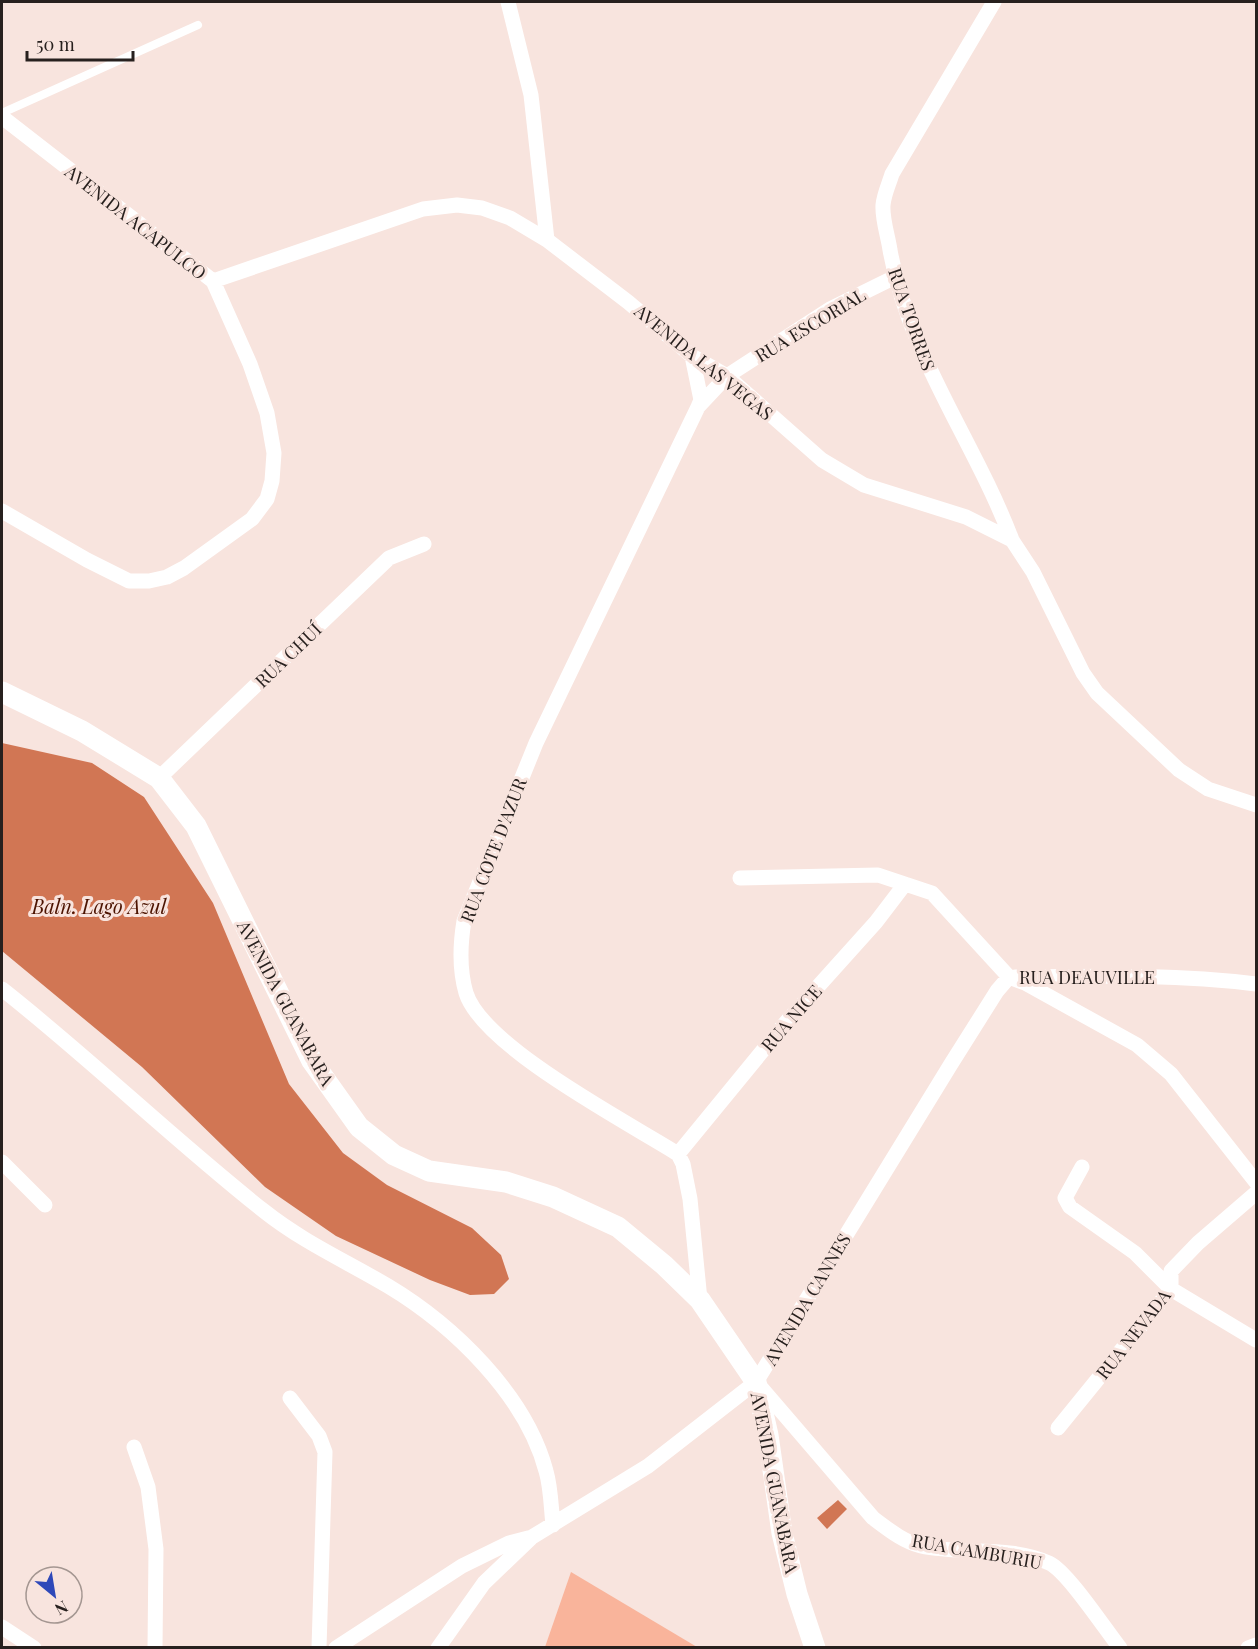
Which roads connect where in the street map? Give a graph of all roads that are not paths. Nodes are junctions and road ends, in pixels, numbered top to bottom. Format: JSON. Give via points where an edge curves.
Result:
{"nodes":[{"id":1,"x":508,"y":2,"type":"edge"},
{"id":2,"x":994,"y":2,"type":"edge"},
{"id":3,"x":198,"y":25,"type":"dead end"},
{"id":4,"x":2,"y":115,"type":"edge"},
{"id":5,"x":547,"y":240,"type":"junction"},
{"id":6,"x":895,"y":276,"type":"junction"},
{"id":7,"x":213,"y":281,"type":"junction"},
{"id":8,"x":692,"y":356,"type":"junction"},
{"id":9,"x":727,"y":376,"type":"junction"},
{"id":10,"x":698,"y":407,"type":"junction"},
{"id":11,"x":2,"y":511,"type":"edge"},
{"id":12,"x":1012,"y":540,"type":"junction"},
{"id":13,"x":424,"y":544,"type":"dead end"},
{"id":14,"x":2,"y":692,"type":"edge"},
{"id":15,"x":159,"y":778,"type":"junction"},
{"id":16,"x":1257,"y":806,"type":"edge"},
{"id":17,"x":740,"y":878,"type":"dead end"},
{"id":18,"x":905,"y":884,"type":"junction"},
{"id":19,"x":1009,"y":977,"type":"junction"},
{"id":20,"x":1257,"y":984,"type":"edge"},
{"id":21,"x":2,"y":989,"type":"edge"},
{"id":22,"x":678,"y":1154,"type":"junction"},
{"id":23,"x":2,"y":1162,"type":"edge"},
{"id":24,"x":1082,"y":1167,"type":"dead end"},
{"id":25,"x":1257,"y":1182,"type":"edge"},
{"id":26,"x":1257,"y":1193,"type":"edge"},
{"id":27,"x":45,"y":1205,"type":"dead end"},
{"id":28,"x":1171,"y":1289,"type":"junction"},
{"id":29,"x":700,"y":1300,"type":"junction"},
{"id":30,"x":1257,"y":1340,"type":"edge"},
{"id":31,"x":756,"y":1382,"type":"junction"},
{"id":32,"x":290,"y":1398,"type":"dead end"},
{"id":33,"x":1058,"y":1428,"type":"dead end"},
{"id":34,"x":134,"y":1447,"type":"dead end"},
{"id":35,"x":553,"y":1525,"type":"junction"},
{"id":36,"x":532,"y":1537,"type":"junction"},
{"id":37,"x":2,"y":1627,"type":"edge"},
{"id":38,"x":1257,"y":1645,"type":"edge"},
{"id":39,"x":34,"y":1647,"type":"edge"},
{"id":40,"x":155,"y":1647,"type":"edge"},
{"id":41,"x":319,"y":1647,"type":"edge"},
{"id":42,"x":336,"y":1647,"type":"edge"},
{"id":43,"x":438,"y":1647,"type":"edge"},
{"id":44,"x":815,"y":1647,"type":"edge"},
{"id":45,"x":1120,"y":1647,"type":"edge"},
{"id":46,"x":1248,"y":1647,"type":"edge"}],
"edges":[{"from":1,"to":5,"type":"street","via":[[531,95]]},
{"from":2,"to":6,"type":"street","name":"RUA TORRES","via":[[892,174],[883,204]]},
{"from":3,"to":4,"type":"lane"},
{"from":4,"to":7,"type":"street","name":"AVENIDA ACAPULCO"},
{"from":5,"to":7,"type":"street","name":"AVENIDA LAS VEGAS","via":[[510,218],[482,208],[457,205],[423,209]]},
{"from":5,"to":8,"type":"street","name":"AVENIDA LAS VEGAS"},
{"from":6,"to":9,"type":"street","name":"RUA ESCORIAL","via":[[830,309]]},
{"from":6,"to":12,"type":"street","name":"RUA TORRES","via":[[924,363],[988,482]]},
{"from":7,"to":11,"type":"street","name":"AVENIDA ACAPULCO","via":[[250,364],[267,413],[274,453],[267,499],[252,519],[167,577],[129,581]]},
{"from":8,"to":9,"type":"street","name":"AVENIDA LAS VEGAS"},
{"from":8,"to":10,"type":"street"},
{"from":9,"to":10,"type":"street","name":"RUA COTE D'AZUR"},
{"from":9,"to":12,"type":"street","name":"AVENIDA LAS VEGAS","via":[[822,460],[864,485],[966,517]]},
{"from":10,"to":22,"type":"street","name":"RUA COTE D'AZUR","via":[[536,743],[477,883],[459,949],[467,994],[475,1010],[495,1032],[560,1080]]},
{"from":12,"to":16,"type":"street","via":[[1033,572],[1083,673],[1111,708],[1179,770],[1208,789]]},
{"from":13,"to":15,"type":"street","name":"RUA CHUÍ","via":[[389,558]]},
{"from":14,"to":15,"type":"street","name":"AVENIDA GUANABARA","via":[[82,731]]},
{"from":15,"to":29,"type":"street","name":"AVENIDA GUANABARA","via":[[196,826],[312,1060],[360,1127],[394,1155],[429,1170],[506,1182],[553,1197],[618,1227]]},
{"from":17,"to":18,"type":"street","name":"RUA DEAUVILLE","via":[[878,875]]},
{"from":18,"to":19,"type":"street","name":"RUA DEAUVILLE","via":[[932,893]]},
{"from":18,"to":22,"type":"street","name":"RUA NICE"},
{"from":19,"to":20,"type":"street","name":"RUA DEAUVILLE","via":[[1136,975]]},
{"from":19,"to":25,"type":"street","via":[[1137,1046],[1171,1074]]},
{"from":19,"to":31,"type":"street","name":"AVENIDA CANNES","via":[[951,1064]]},
{"from":21,"to":35,"type":"street","via":[[266,1213],[319,1250],[434,1316],[469,1349],[529,1427],[546,1472]]},
{"from":22,"to":29,"type":"street","via":[[690,1199]]},
{"from":23,"to":27,"type":"street"},
{"from":24,"to":28,"type":"street","via":[[1066,1203],[1135,1253]]},
{"from":26,"to":28,"type":"street","name":"RUA NEVADA","via":[[1171,1271]]},
{"from":28,"to":30,"type":"street"},
{"from":28,"to":33,"type":"street","name":"RUA NEVADA"},
{"from":29,"to":31,"type":"street","name":"AVENIDA GUANABARA"},
{"from":31,"to":35,"type":"street","name":"AVENIDA CANNES","via":[[648,1466]]},
{"from":31,"to":44,"type":"street","name":"AVENIDA GUANABARA","via":[[782,1533],[796,1594]]},
{"from":31,"to":45,"type":"street","name":"RUA CAMBURIU","via":[[873,1518],[896,1536],[920,1546],[992,1551],[1050,1563]]},
{"from":32,"to":41,"type":"street","via":[[319,1436],[325,1452]]},
{"from":34,"to":40,"type":"street","via":[[148,1487],[156,1549]]},
{"from":35,"to":36,"type":"street","name":"AVENIDA CANNES"},
{"from":36,"to":42,"type":"street","name":"AVENIDA CANNES","via":[[488,1552]]},
{"from":36,"to":43,"type":"street","via":[[484,1583]]},
{"from":37,"to":39,"type":"street"},
{"from":38,"to":46,"type":"street"}]}
